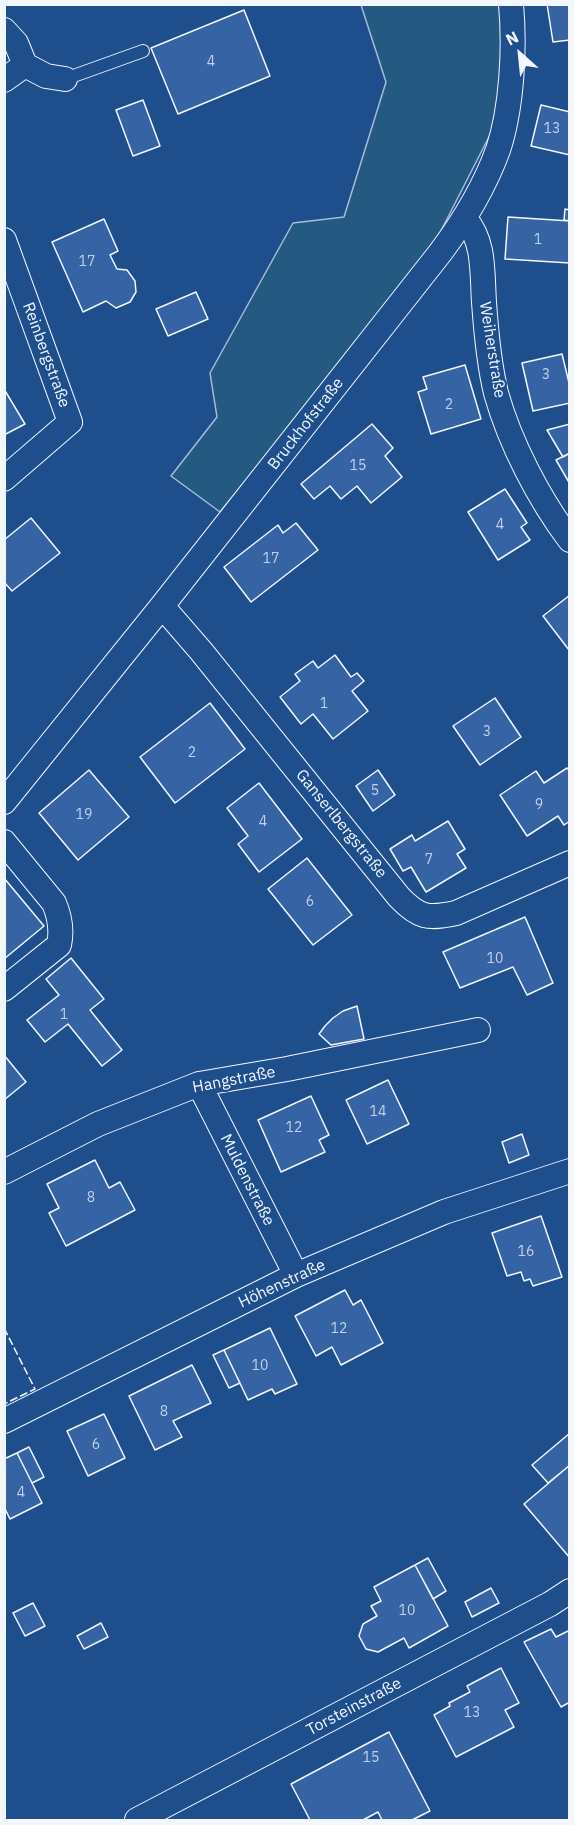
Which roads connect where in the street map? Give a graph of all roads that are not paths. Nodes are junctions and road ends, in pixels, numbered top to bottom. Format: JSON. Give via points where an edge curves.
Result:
{"nodes":[{"id":1,"x":511,"y":4,"type":"edge"},
{"id":2,"x":4,"y":30,"type":"edge"},
{"id":3,"x":143,"y":51,"type":"dead end"},
{"id":4,"x":25,"y":65,"type":"junction"},
{"id":5,"x":65,"y":79,"type":"joint"},
{"id":6,"x":4,"y":80,"type":"edge"},
{"id":7,"x":465,"y":219,"type":"junction"},
{"id":8,"x":4,"y":240,"type":"edge"},
{"id":9,"x":4,"y":479,"type":"edge"},
{"id":10,"x":570,"y":540,"type":"edge"},
{"id":11,"x":162,"y":606,"type":"junction"},
{"id":12,"x":4,"y":802,"type":"edge"},
{"id":13,"x":4,"y":842,"type":"edge"},
{"id":14,"x":570,"y":863,"type":"edge"},
{"id":15,"x":4,"y":989,"type":"edge"},
{"id":16,"x":478,"y":1030,"type":"dead end"},
{"id":17,"x":199,"y":1084,"type":"junction"},
{"id":18,"x":570,"y":1171,"type":"edge"},
{"id":19,"x":4,"y":1172,"type":"edge"},
{"id":20,"x":296,"y":1275,"type":"junction"},
{"id":21,"x":4,"y":1421,"type":"edge"},
{"id":22,"x":570,"y":1592,"type":"edge"},
{"id":23,"x":177,"y":1811,"type":"edge"},
{"id":24,"x":137,"y":1821,"type":"edge"}],
"edges":[{"from":1,"to":7,"type":"street","name":"Bruckhofstraße","via":[[511,70],[499,148]]},
{"from":2,"to":4,"type":"street","via":[[16,43]]},
{"from":3,"to":5,"type":"lane"},
{"from":4,"to":5,"type":"street","via":[[46,76]]},
{"from":4,"to":6,"type":"street"},
{"from":7,"to":10,"type":"street","name":"Weiherstraße","via":[[477,235],[480,248],[496,392],[533,483]]},
{"from":7,"to":11,"type":"street","name":"Bruckhofstraße"},
{"from":8,"to":9,"type":"street","name":"Reinbergstraße","via":[[70,422]]},
{"from":11,"to":12,"type":"street","name":"Bruckhofstraße"},
{"from":11,"to":14,"type":"street","name":"Ganserlbergstraße","via":[[399,897],[421,916],[456,913]]},
{"from":13,"to":15,"type":"street","via":[[54,903],[61,936],[59,945]]},
{"from":16,"to":17,"type":"street","name":"Hangstraße"},
{"from":17,"to":19,"type":"street","name":"Hangstraße","via":[[98,1124]]},
{"from":17,"to":20,"type":"street","name":"Muldenstraße"},
{"from":18,"to":20,"type":"street","name":"Höhenstraße","via":[[444,1212]]},
{"from":20,"to":21,"type":"street","name":"Höhenstraße"},
{"from":22,"to":23,"type":"street","name":"Torsteinstraße"},
{"from":23,"to":24,"type":"street","name":"Torsteinstraße"}]}
